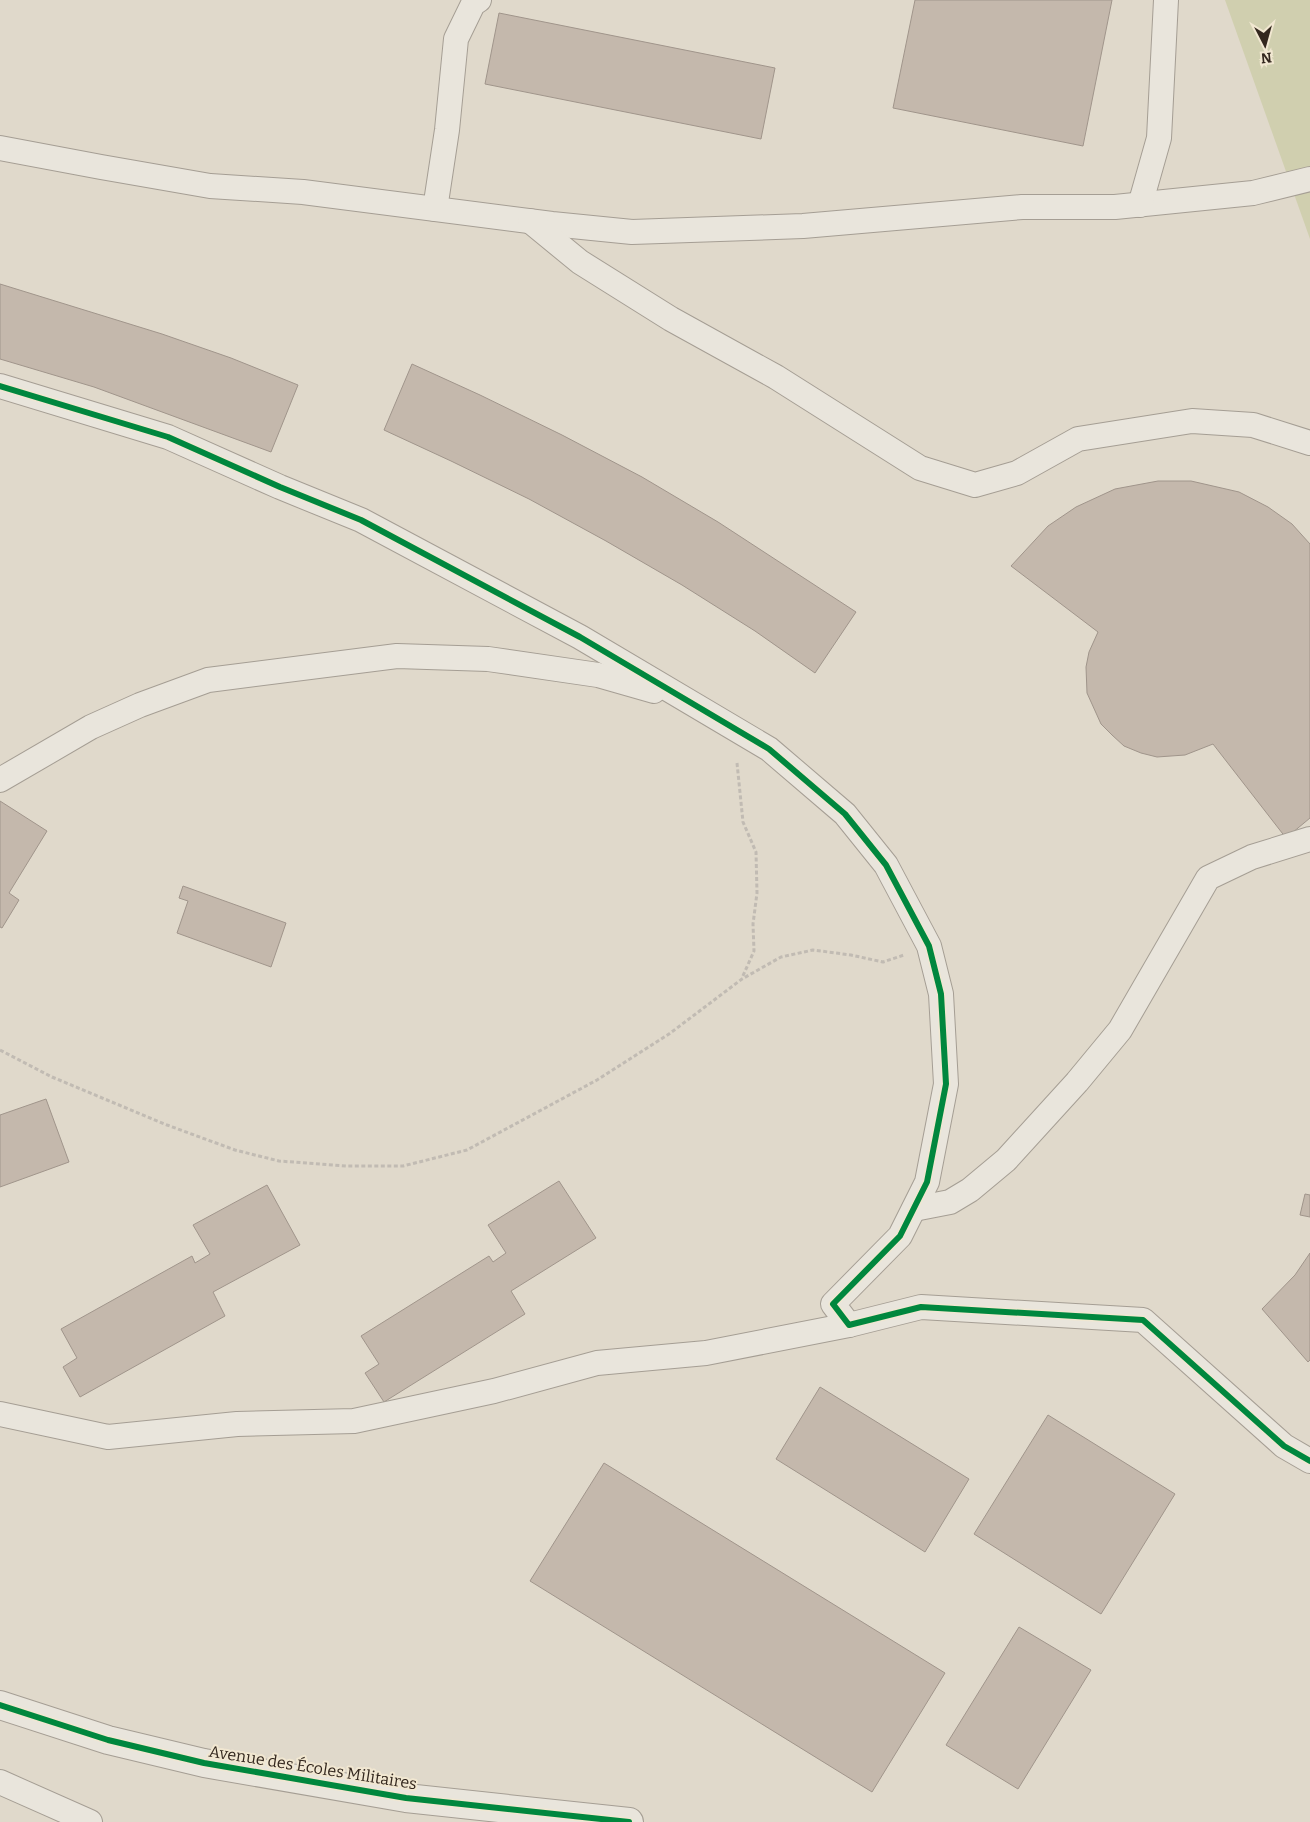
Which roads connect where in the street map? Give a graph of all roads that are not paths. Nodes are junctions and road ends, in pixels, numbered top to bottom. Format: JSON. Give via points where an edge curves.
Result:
{"nodes":[{"id":1,"x":479,"y":0,"type":"edge"},
{"id":2,"x":1166,"y":0,"type":"edge"},
{"id":3,"x":0,"y":148,"type":"edge"},
{"id":4,"x":1310,"y":178,"type":"edge"},
{"id":5,"x":1140,"y":204,"type":"junction"},
{"id":6,"x":435,"y":208,"type":"junction"},
{"id":7,"x":530,"y":221,"type":"junction"},
{"id":8,"x":0,"y":386,"type":"edge"},
{"id":9,"x":1310,"y":443,"type":"edge"},
{"id":10,"x":686,"y":700,"type":"junction"},
{"id":11,"x":0,"y":780,"type":"edge"},
{"id":12,"x":1310,"y":839,"type":"edge"},
{"id":13,"x":914,"y":1209,"type":"junction"},
{"id":14,"x":848,"y":1325,"type":"junction"},
{"id":15,"x":0,"y":1414,"type":"edge"},
{"id":16,"x":1310,"y":1461,"type":"edge"},
{"id":17,"x":0,"y":1706,"type":"edge"},
{"id":18,"x":0,"y":1782,"type":"edge"},
{"id":19,"x":496,"y":1815,"type":"edge"},
{"id":20,"x":90,"y":1822,"type":"edge"},
{"id":21,"x":629,"y":1822,"type":"edge"}],
"edges":[{"from":1,"to":6,"type":"street","via":[[472,4],[456,39]]},
{"from":2,"to":5,"type":"street","via":[[1159,138]]},
{"from":3,"to":6,"type":"street","via":[[210,186],[303,192]]},
{"from":4,"to":5,"type":"street","via":[[1253,193]]},
{"from":5,"to":7,"type":"street","via":[[1022,207],[803,226],[705,230],[632,232]]},
{"from":6,"to":7,"type":"street"},
{"from":7,"to":9,"type":"street","via":[[580,262],[671,319],[776,377],[920,468],[975,485],[1017,473],[1078,439],[1192,421],[1253,426]]},
{"from":8,"to":10,"type":"street","via":[[168,437],[361,520],[580,637]]},
{"from":10,"to":11,"type":"street","via":[[598,675],[488,659],[397,656],[208,680],[91,727]]},
{"from":10,"to":13,"type":"street","via":[[769,750],[845,814],[886,865],[928,946],[941,994],[946,1084],[927,1182]]},
{"from":12,"to":13,"type":"street","via":[[1252,857],[1208,878],[1120,1030],[1077,1082],[1006,1160],[970,1190],[950,1202]]},
{"from":13,"to":14,"type":"street","via":[[900,1236],[833,1304]]},
{"from":14,"to":15,"type":"street","via":[[706,1353],[597,1363],[494,1391],[354,1421],[237,1424],[108,1437]]},
{"from":14,"to":16,"type":"street","via":[[921,1307],[1143,1320],[1284,1446]]},
{"from":17,"to":19,"type":"street","name":"Avenue des Écoles Militaires","via":[[108,1740],[204,1763]]},
{"from":18,"to":20,"type":"street"},
{"from":19,"to":21,"type":"street","name":"Avenue des Écoles Militaires"}]}
